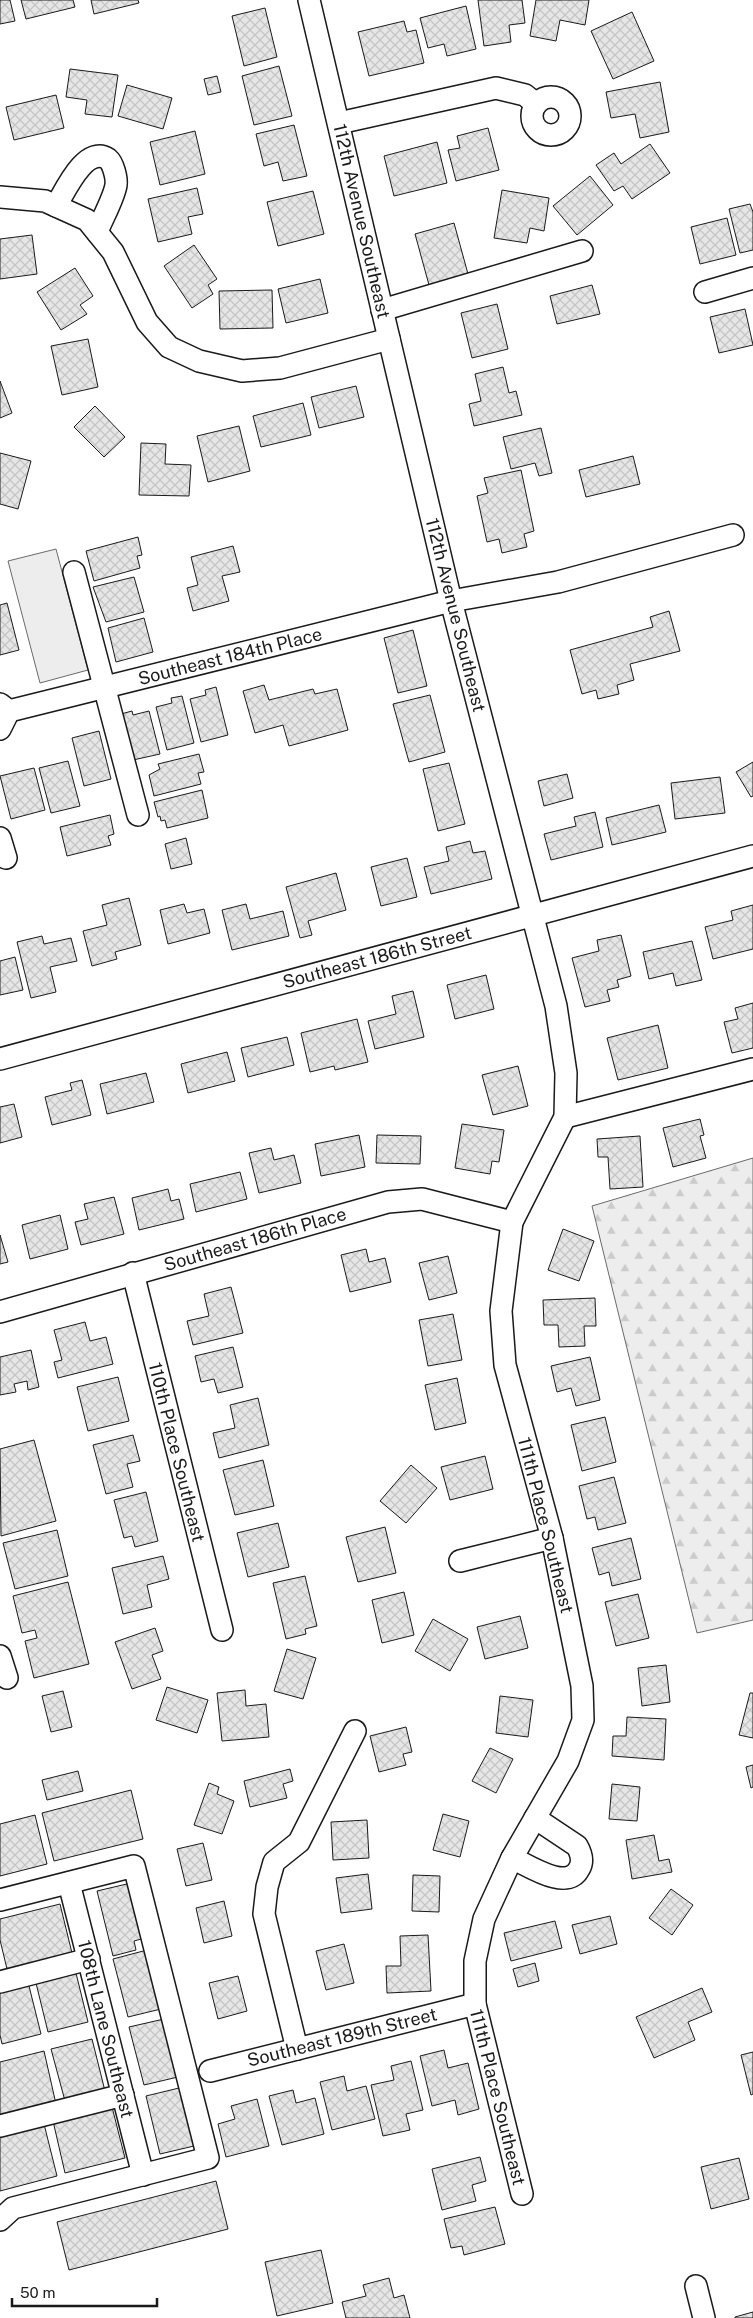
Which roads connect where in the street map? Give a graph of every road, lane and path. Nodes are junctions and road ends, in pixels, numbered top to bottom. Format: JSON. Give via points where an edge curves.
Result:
{"nodes":[{"id":1,"x":309,"y":0,"type":"edge"},
{"id":2,"x":536,"y":104,"type":"dead end"},
{"id":3,"x":339,"y":123,"type":"junction"},
{"id":4,"x":0,"y":197,"type":"edge"},
{"id":5,"x":56,"y":206,"type":"junction"},
{"id":6,"x":97,"y":232,"type":"junction"},
{"id":7,"x":582,"y":251,"type":"dead end"},
{"id":8,"x":753,"y":278,"type":"edge"},
{"id":9,"x":705,"y":292,"type":"dead end"},
{"id":10,"x":382,"y":310,"type":"junction"},
{"id":11,"x":389,"y":340,"type":"junction"},
{"id":12,"x":733,"y":535,"type":"dead end"},
{"id":13,"x":74,"y":572,"type":"dead end"},
{"id":14,"x":451,"y":601,"type":"junction"},
{"id":15,"x":103,"y":688,"type":"junction"},
{"id":16,"x":3,"y":714,"type":"edge"},
{"id":17,"x":138,"y":815,"type":"dead end"},
{"id":18,"x":0,"y":838,"type":"edge"},
{"id":19,"x":753,"y":856,"type":"edge"},
{"id":20,"x":6,"y":858,"type":"dead end"},
{"id":21,"x":532,"y":916,"type":"junction"},
{"id":22,"x":0,"y":1059,"type":"edge"},
{"id":23,"x":753,"y":1069,"type":"edge"},
{"id":24,"x":565,"y":1117,"type":"junction"},
{"id":25,"x":512,"y":1222,"type":"junction"},
{"id":26,"x":133,"y":1273,"type":"junction"},
{"id":27,"x":0,"y":1312,"type":"edge"},
{"id":28,"x":552,"y":1538,"type":"junction"},
{"id":29,"x":460,"y":1561,"type":"dead end"},
{"id":30,"x":222,"y":1630,"type":"dead end"},
{"id":31,"x":0,"y":1656,"type":"edge"},
{"id":32,"x":7,"y":1678,"type":"dead end"},
{"id":33,"x":356,"y":1730,"type":"dead end"},
{"id":34,"x":535,"y":1818,"type":"junction"},
{"id":35,"x":512,"y":1858,"type":"junction"},
{"id":36,"x":69,"y":1883,"type":"junction"},
{"id":37,"x":0,"y":1900,"type":"edge"},
{"id":38,"x":88,"y":1959,"type":"junction"},
{"id":39,"x":0,"y":1982,"type":"edge"},
{"id":40,"x":475,"y":2004,"type":"junction"},
{"id":41,"x":297,"y":2049,"type":"junction"},
{"id":42,"x":210,"y":2071,"type":"dead end"},
{"id":43,"x":123,"y":2095,"type":"junction"},
{"id":44,"x":0,"y":2126,"type":"edge"},
{"id":45,"x":143,"y":2175,"type":"junction"},
{"id":46,"x":522,"y":2194,"type":"dead end"},
{"id":47,"x":0,"y":2220,"type":"edge"},
{"id":48,"x":696,"y":2286,"type":"dead end"},
{"id":49,"x":704,"y":2318,"type":"edge"}],
"edges":[{"from":1,"to":3,"type":"street","name":"112th Avenue Southeast"},
{"from":2,"to":3,"type":"street","via":[[525,95],[496,88]]},
{"from":3,"to":10,"type":"street","name":"112th Avenue Southeast"},
{"from":4,"to":5,"type":"street","via":[[45,201]]},
{"from":5,"to":6,"type":"street","via":[[87,220]]},
{"from":5,"to":6,"type":"street","via":[[83,164],[98,155],[108,159],[116,184]]},
{"from":6,"to":11,"type":"street","via":[[113,252],[147,322],[169,347],[199,361],[242,371],[280,368]]},
{"from":7,"to":10,"type":"street"},
{"from":8,"to":9,"type":"street"},
{"from":10,"to":11,"type":"street","name":"112th Avenue Southeast"},
{"from":11,"to":14,"type":"street","name":"112th Avenue Southeast"},
{"from":12,"to":14,"type":"street","name":"Southeast 184th Place","via":[[558,582]]},
{"from":13,"to":15,"type":"street"},
{"from":14,"to":15,"type":"street","name":"Southeast 184th Place"},
{"from":14,"to":21,"type":"street","name":"112th Avenue Southeast"},
{"from":15,"to":16,"type":"street","name":"Southeast 184th Place"},
{"from":15,"to":17,"type":"street"},
{"from":18,"to":20,"type":"street"},
{"from":19,"to":21,"type":"street","name":"Southeast 186th Street"},
{"from":21,"to":22,"type":"street","name":"Southeast 186th Street"},
{"from":21,"to":24,"type":"street","name":"112th Avenue Southeast","via":[[556,1006],[566,1072]]},
{"from":23,"to":24,"type":"street"},
{"from":24,"to":25,"type":"street","name":"112th Avenue Southeast"},
{"from":25,"to":26,"type":"street","name":"Southeast 186th Place","via":[[422,1199],[388,1202]]},
{"from":25,"to":28,"type":"street","name":"111th Place Southeast","via":[[501,1311],[505,1365]]},
{"from":26,"to":27,"type":"street","name":"Southeast 186th Place"},
{"from":26,"to":30,"type":"street","name":"110th Place Southeast"},
{"from":28,"to":29,"type":"street"},
{"from":28,"to":34,"type":"street","name":"111th Place Southeast","via":[[582,1686],[583,1720],[568,1761]]},
{"from":31,"to":32,"type":"street"},
{"from":33,"to":41,"type":"street","via":[[300,1842],[274,1862],[266,1887],[264,1914]]},
{"from":34,"to":35,"type":"street","name":"111th Place Southeast"},
{"from":34,"to":35,"type":"street","via":[[578,1846],[582,1861],[579,1869],[574,1875],[559,1879]]},
{"from":35,"to":40,"type":"street","name":"111th Place Southeast","via":[[484,1918],[476,1961]]},
{"from":36,"to":37,"type":"street"},
{"from":36,"to":38,"type":"street","name":"108th Lane Southeast"},
{"from":36,"to":45,"type":"street","via":[[134,1866],[208,2158]]},
{"from":38,"to":39,"type":"street"},
{"from":38,"to":43,"type":"street","name":"108th Lane Southeast"},
{"from":40,"to":41,"type":"street","name":"Southeast 189th Street"},
{"from":40,"to":46,"type":"street","name":"111th Place Southeast"},
{"from":41,"to":42,"type":"street","name":"Southeast 189th Street"},
{"from":43,"to":44,"type":"street"},
{"from":43,"to":45,"type":"street","name":"108th Lane Southeast"},
{"from":45,"to":47,"type":"street","via":[[14,2208]]},
{"from":48,"to":49,"type":"street"}]}
